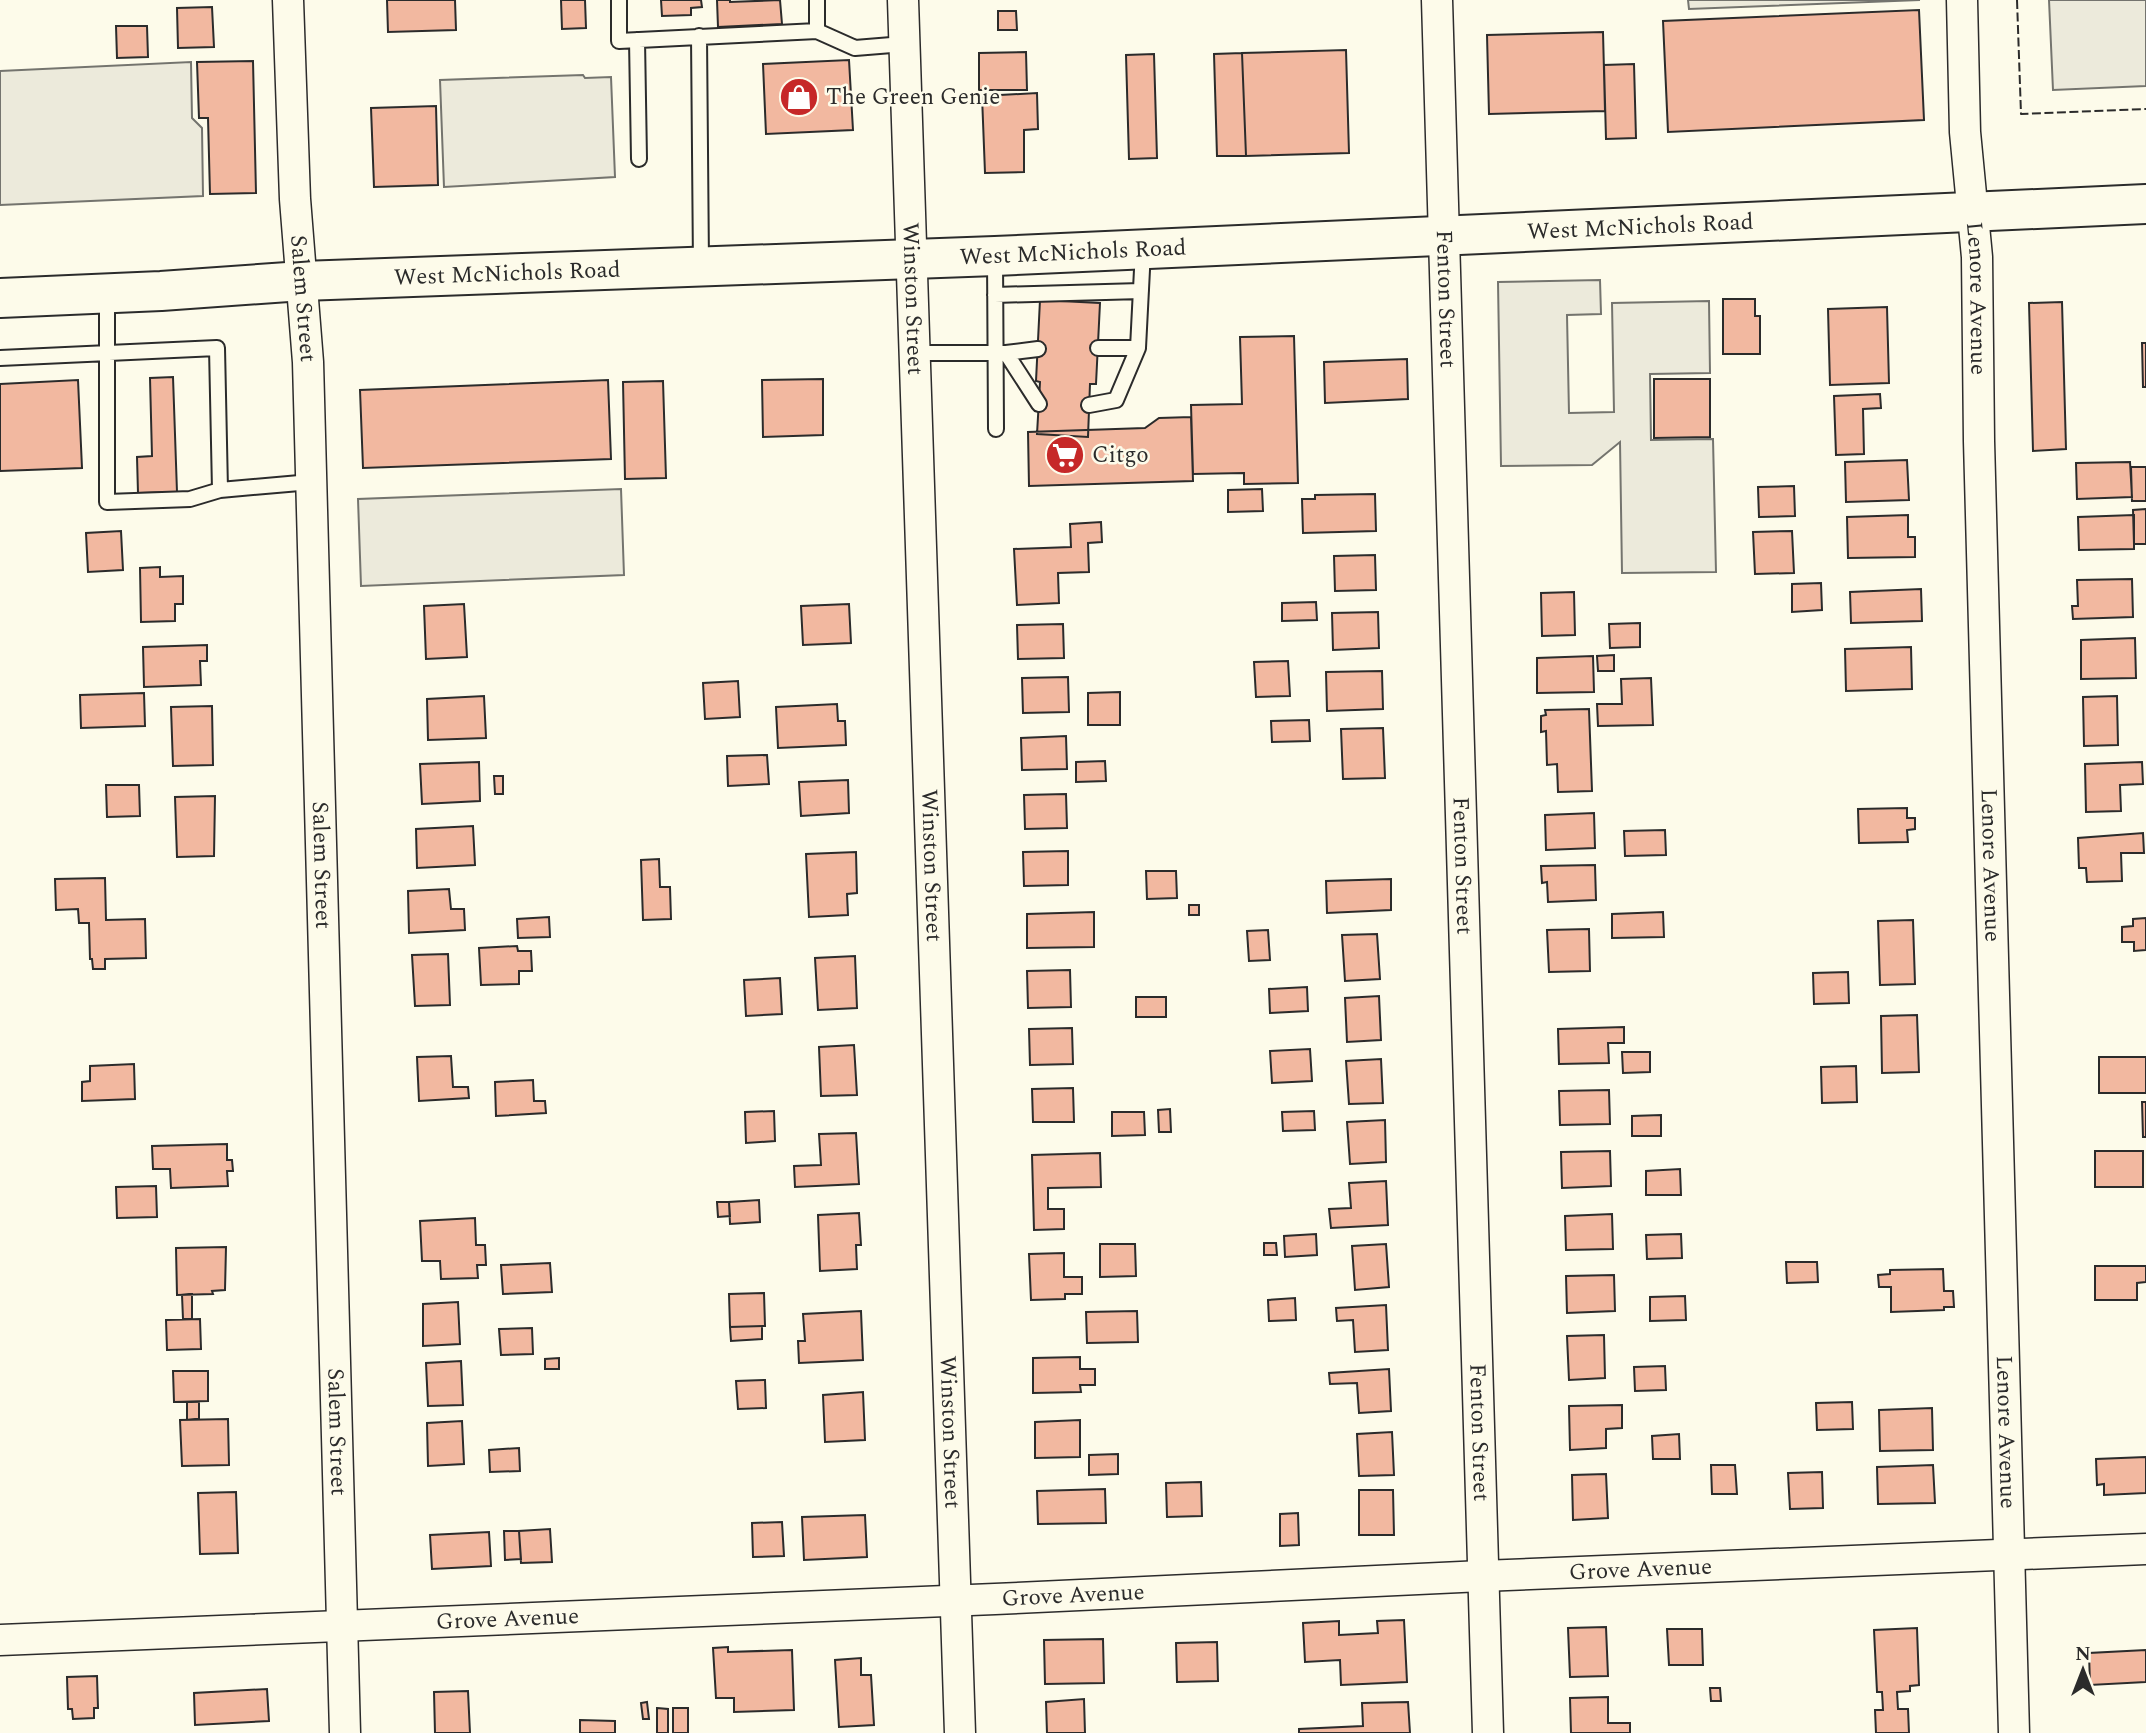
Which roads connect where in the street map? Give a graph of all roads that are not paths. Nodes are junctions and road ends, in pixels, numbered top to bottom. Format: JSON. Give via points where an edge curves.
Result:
{"nodes":[{"id":1,"x":288,"y":0,"type":"edge"},
{"id":2,"x":619,"y":0,"type":"edge"},
{"id":3,"x":817,"y":0,"type":"edge"},
{"id":4,"x":903,"y":0,"type":"edge"},
{"id":5,"x":1437,"y":0,"type":"edge"},
{"id":6,"x":1962,"y":0,"type":"edge"},
{"id":7,"x":817,"y":31,"type":"junction"},
{"id":8,"x":699,"y":36,"type":"junction"},
{"id":9,"x":637,"y":40,"type":"junction"},
{"id":10,"x":904,"y":44,"type":"junction"},
{"id":11,"x":639,"y":159,"type":"dead end"},
{"id":12,"x":2146,"y":204,"type":"edge"},
{"id":13,"x":1972,"y":212,"type":"junction"},
{"id":14,"x":1445,"y":234,"type":"junction"},
{"id":15,"x":1143,"y":248,"type":"junction"},
{"id":16,"x":995,"y":256,"type":"junction"},
{"id":17,"x":912,"y":258,"type":"junction"},
{"id":18,"x":701,"y":267,"type":"junction"},
{"id":19,"x":302,"y":281,"type":"junction"},
{"id":20,"x":1141,"y":290,"type":"junction"},
{"id":21,"x":107,"y":294,"type":"junction"},
{"id":22,"x":995,"y":295,"type":"junction"},
{"id":23,"x":0,"y":298,"type":"edge"},
{"id":24,"x":1098,"y":348,"type":"dead end"},
{"id":25,"x":1138,"y":348,"type":"junction"},
{"id":26,"x":1038,"y":349,"type":"dead end"},
{"id":27,"x":106,"y":353,"type":"junction"},
{"id":28,"x":915,"y":353,"type":"junction"},
{"id":29,"x":1000,"y":353,"type":"junction"},
{"id":30,"x":0,"y":358,"type":"edge"},
{"id":31,"x":1039,"y":404,"type":"dead end"},
{"id":32,"x":1089,"y":405,"type":"dead end"},
{"id":33,"x":996,"y":429,"type":"dead end"},
{"id":34,"x":311,"y":482,"type":"junction"},
{"id":35,"x":220,"y":490,"type":"junction"},
{"id":36,"x":2146,"y":1549,"type":"edge"},
{"id":37,"x":2010,"y":1554,"type":"junction"},
{"id":38,"x":1482,"y":1576,"type":"junction"},
{"id":39,"x":956,"y":1601,"type":"junction"},
{"id":40,"x":342,"y":1628,"type":"junction"},
{"id":41,"x":0,"y":1640,"type":"edge"},
{"id":42,"x":345,"y":1733,"type":"edge"},
{"id":43,"x":960,"y":1733,"type":"edge"},
{"id":44,"x":1488,"y":1733,"type":"edge"},
{"id":45,"x":2014,"y":1733,"type":"edge"}],
"edges":[{"from":1,"to":19,"type":"street","name":"Salem Street"},
{"from":2,"to":9,"type":"lane","via":[[619,41]]},
{"from":3,"to":7,"type":"lane"},
{"from":4,"to":10,"type":"street","name":"Winston Street"},
{"from":5,"to":14,"type":"street","name":"Fenton Street"},
{"from":6,"to":13,"type":"street","name":"Lenore Avenue"},
{"from":7,"to":8,"type":"lane"},
{"from":7,"to":10,"type":"lane","via":[[855,48]]},
{"from":8,"to":9,"type":"lane"},
{"from":8,"to":18,"type":"lane"},
{"from":9,"to":11,"type":"lane"},
{"from":10,"to":17,"type":"street","name":"Winston Street"},
{"from":12,"to":13,"type":"main road","name":"West McNichols Road"},
{"from":13,"to":14,"type":"main road","name":"West McNichols Road"},
{"from":13,"to":37,"type":"street","name":"Lenore Avenue","via":[[1977,257]]},
{"from":14,"to":15,"type":"main road","name":"West McNichols Road"},
{"from":14,"to":38,"type":"street","name":"Fenton Street"},
{"from":15,"to":16,"type":"main road","name":"West McNichols Road"},
{"from":15,"to":20,"type":"lane"},
{"from":16,"to":17,"type":"main road","name":"West McNichols Road"},
{"from":16,"to":22,"type":"lane"},
{"from":17,"to":18,"type":"main road","name":"West McNichols Road"},
{"from":17,"to":28,"type":"street","name":"Winston Street"},
{"from":18,"to":19,"type":"main road","name":"West McNichols Road"},
{"from":19,"to":21,"type":"main road","name":"West McNichols Road"},
{"from":19,"to":34,"type":"street","name":"Salem Street"},
{"from":20,"to":22,"type":"lane"},
{"from":20,"to":25,"type":"lane"},
{"from":21,"to":23,"type":"main road","name":"West McNichols Road"},
{"from":21,"to":27,"type":"lane"},
{"from":22,"to":29,"type":"lane"},
{"from":24,"to":25,"type":"lane"},
{"from":25,"to":32,"type":"lane","via":[[1116,400]]},
{"from":26,"to":29,"type":"lane"},
{"from":27,"to":30,"type":"lane"},
{"from":27,"to":35,"type":"lane","via":[[217,348]]},
{"from":27,"to":35,"type":"lane","via":[[107,502],[191,499]]},
{"from":28,"to":29,"type":"lane"},
{"from":28,"to":39,"type":"street","name":"Winston Street"},
{"from":29,"to":31,"type":"lane"},
{"from":29,"to":33,"type":"lane"},
{"from":34,"to":35,"type":"lane"},
{"from":34,"to":40,"type":"street","name":"Salem Street"},
{"from":36,"to":37,"type":"street","name":"Grove Avenue"},
{"from":37,"to":38,"type":"street","name":"Grove Avenue"},
{"from":37,"to":45,"type":"street","name":"Lenore Avenue"},
{"from":38,"to":39,"type":"street","name":"Grove Avenue"},
{"from":38,"to":44,"type":"street","name":"Fenton Street"},
{"from":39,"to":40,"type":"street","name":"Grove Avenue"},
{"from":39,"to":43,"type":"street","name":"Winston Street"},
{"from":40,"to":41,"type":"street","name":"Grove Avenue"},
{"from":40,"to":42,"type":"street","name":"Salem Street"}]}
